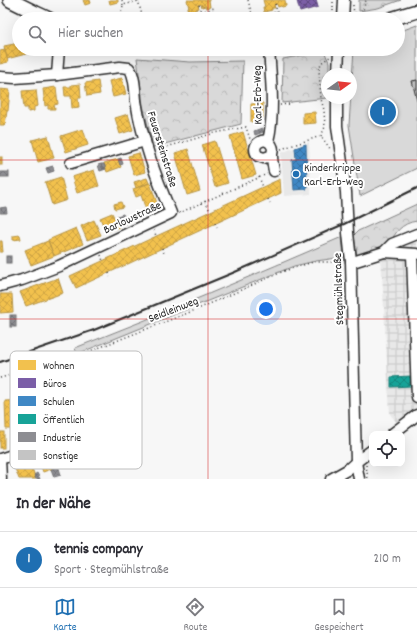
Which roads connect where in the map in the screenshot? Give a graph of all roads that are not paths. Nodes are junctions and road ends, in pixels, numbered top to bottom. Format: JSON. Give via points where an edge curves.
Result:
{"nodes":[{"id":1,"x":10,"y":0,"type":"edge"},
{"id":2,"x":344,"y":0,"type":"edge"},
{"id":3,"x":417,"y":11,"type":"edge"},
{"id":4,"x":34,"y":12,"type":"edge"},
{"id":5,"x":343,"y":12,"type":"edge"},
{"id":6,"x":405,"y":15,"type":"edge"},
{"id":7,"x":59,"y":56,"type":"edge"},
{"id":8,"x":269,"y":56,"type":"edge"},
{"id":9,"x":336,"y":56,"type":"edge"},
{"id":10,"x":337,"y":68,"type":"edge"},
{"id":11,"x":57,"y":75,"type":"junction"},
{"id":12,"x":0,"y":77,"type":"edge"},
{"id":13,"x":337,"y":104,"type":"edge"},
{"id":14,"x":145,"y":141,"type":"junction"},
{"id":15,"x":271,"y":148,"type":"junction"},
{"id":16,"x":71,"y":163,"type":"dead end"},
{"id":17,"x":274,"y":171,"type":"road end"},
{"id":18,"x":171,"y":213,"type":"joint"},
{"id":19,"x":417,"y":234,"type":"edge"},
{"id":20,"x":384,"y":252,"type":"junction"},
{"id":21,"x":414,"y":254,"type":"edge"},
{"id":22,"x":351,"y":261,"type":"junction"},
{"id":23,"x":0,"y":286,"type":"edge"},
{"id":24,"x":417,"y":397,"type":"edge"},
{"id":25,"x":417,"y":415,"type":"edge"},
{"id":26,"x":396,"y":431,"type":"edge"},
{"id":27,"x":369,"y":452,"type":"edge"},
{"id":28,"x":10,"y":456,"type":"edge"},
{"id":29,"x":0,"y":459,"type":"edge"},
{"id":30,"x":356,"y":462,"type":"junction"},
{"id":31,"x":1,"y":479,"type":"edge"},
{"id":32,"x":331,"y":479,"type":"edge"},
{"id":33,"x":359,"y":479,"type":"edge"}],
"edges":[{"from":1,"to":4,"type":"main road"},
{"from":2,"to":5,"type":"street"},
{"from":3,"to":6,"type":"main road"},
{"from":7,"to":11,"type":"street"},
{"from":8,"to":15,"type":"street","name":"Karl-Erb-Weg","via":[[272,106],[267,130]]},
{"from":9,"to":10,"type":"street"},
{"from":11,"to":12,"type":"street"},
{"from":11,"to":14,"type":"street","name":"Feuersteinstraße","via":[[129,68],[133,74]]},
{"from":13,"to":22,"type":"street","name":"Stegmühlstraße"},
{"from":14,"to":16,"type":"street"},
{"from":14,"to":18,"type":"street","name":"Feuersteinstraße"},
{"from":15,"to":15,"type":"street","name":"Karl-Erb-Weg","via":[[270,156],[264,158],[258,156],[255,151],[260,141],[266,140]]},
{"from":15,"to":17,"type":"street","name":"Karl-Erb-Weg"},
{"from":18,"to":23,"type":"street","name":"Barlowstraße","via":[[59,266]]},
{"from":19,"to":20,"type":"street","via":[[392,244]]},
{"from":20,"to":21,"type":"street"},
{"from":20,"to":22,"type":"street"},
{"from":21,"to":24,"type":"street"},
{"from":22,"to":30,"type":"street","name":"Stegmühlstraße"},
{"from":25,"to":26,"type":"street"},
{"from":27,"to":30,"type":"street"},
{"from":28,"to":29,"type":"street"},
{"from":29,"to":31,"type":"street"},
{"from":30,"to":32,"type":"street"},
{"from":30,"to":33,"type":"street","name":"Stegmühlstraße"}]}
